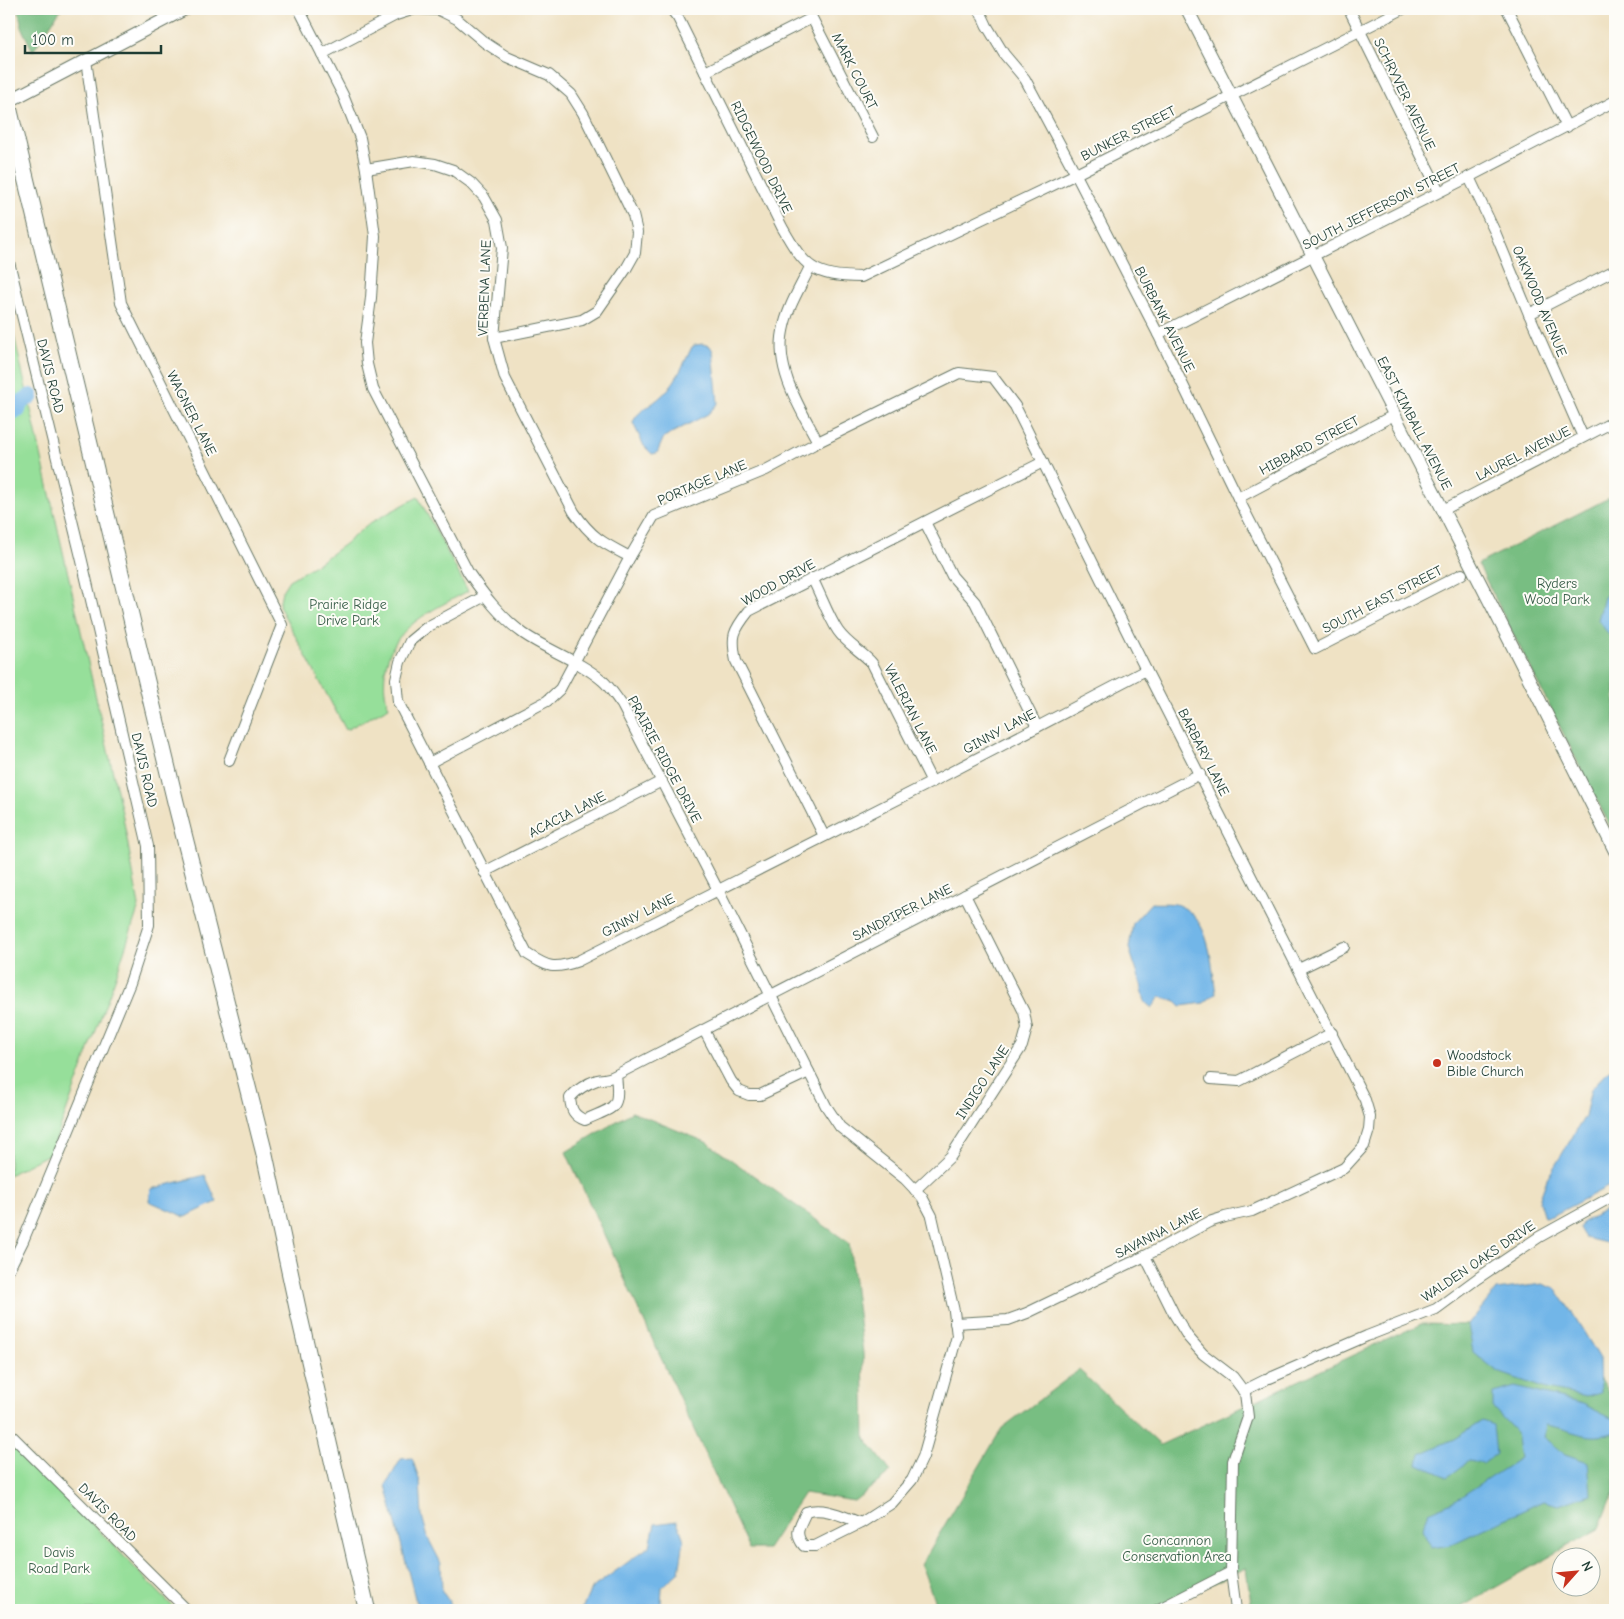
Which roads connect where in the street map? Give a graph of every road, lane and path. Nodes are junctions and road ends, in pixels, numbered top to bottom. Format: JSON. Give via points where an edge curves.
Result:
{"nodes":[{"id":1,"x":185,"y":9,"type":"edge"},
{"id":2,"x":299,"y":9,"type":"edge"},
{"id":3,"x":671,"y":9,"type":"edge"},
{"id":4,"x":978,"y":9,"type":"edge"},
{"id":5,"x":1186,"y":9,"type":"edge"},
{"id":6,"x":1349,"y":9,"type":"edge"},
{"id":7,"x":1404,"y":9,"type":"edge"},
{"id":8,"x":1507,"y":9,"type":"edge"},
{"id":9,"x":1359,"y":32,"type":"junction"},
{"id":10,"x":322,"y":54,"type":"junction"},
{"id":11,"x":86,"y":60,"type":"junction"},
{"id":12,"x":705,"y":72,"type":"junction"},
{"id":13,"x":1231,"y":96,"type":"junction"},
{"id":14,"x":9,"y":101,"type":"edge"},
{"id":15,"x":1615,"y":101,"type":"edge"},
{"id":16,"x":9,"y":109,"type":"edge"},
{"id":17,"x":1567,"y":127,"type":"junction"},
{"id":18,"x":873,"y":137,"type":"dead end"},
{"id":19,"x":366,"y":169,"type":"junction"},
{"id":20,"x":1076,"y":174,"type":"junction"},
{"id":21,"x":1469,"y":177,"type":"junction"},
{"id":22,"x":1439,"y":191,"type":"junction"},
{"id":23,"x":1313,"y":255,"type":"junction"},
{"id":24,"x":9,"y":262,"type":"edge"},
{"id":25,"x":810,"y":268,"type":"junction"},
{"id":26,"x":1615,"y":270,"type":"edge"},
{"id":27,"x":1529,"y":314,"type":"junction"},
{"id":28,"x":1158,"y":334,"type":"junction"},
{"id":29,"x":494,"y":338,"type":"junction"},
{"id":30,"x":993,"y":377,"type":"joint"},
{"id":31,"x":1394,"y":416,"type":"junction"},
{"id":32,"x":1615,"y":421,"type":"edge"},
{"id":33,"x":1583,"y":437,"type":"junction"},
{"id":34,"x":818,"y":442,"type":"junction"},
{"id":35,"x":1043,"y":462,"type":"junction"},
{"id":36,"x":1238,"y":498,"type":"junction"},
{"id":37,"x":1443,"y":510,"type":"junction"},
{"id":38,"x":925,"y":522,"type":"junction"},
{"id":39,"x":630,"y":557,"type":"junction"},
{"id":40,"x":1462,"y":574,"type":"dead end"},
{"id":41,"x":812,"y":578,"type":"junction"},
{"id":42,"x":485,"y":596,"type":"junction"},
{"id":43,"x":1315,"y":649,"type":"joint"},
{"id":44,"x":574,"y":662,"type":"junction"},
{"id":45,"x":1146,"y":670,"type":"junction"},
{"id":46,"x":1037,"y":727,"type":"junction"},
{"id":47,"x":229,"y":761,"type":"dead end"},
{"id":48,"x":429,"y":763,"type":"junction"},
{"id":49,"x":1200,"y":774,"type":"junction"},
{"id":50,"x":662,"y":781,"type":"junction"},
{"id":51,"x":932,"y":782,"type":"junction"},
{"id":52,"x":824,"y":836,"type":"junction"},
{"id":53,"x":1615,"y":851,"type":"edge"},
{"id":54,"x":484,"y":872,"type":"junction"},
{"id":55,"x":718,"y":890,"type":"junction"},
{"id":56,"x":965,"y":895,"type":"junction"},
{"id":57,"x":1344,"y":947,"type":"dead end"},
{"id":58,"x":1299,"y":970,"type":"junction"},
{"id":59,"x":771,"y":995,"type":"junction"},
{"id":60,"x":704,"y":1030,"type":"junction"},
{"id":61,"x":1332,"y":1033,"type":"junction"},
{"id":62,"x":809,"y":1072,"type":"junction"},
{"id":63,"x":616,"y":1076,"type":"junction"},
{"id":64,"x":1211,"y":1079,"type":"dead end"},
{"id":65,"x":1364,"y":1146,"type":"joint"},
{"id":66,"x":915,"y":1190,"type":"junction"},
{"id":67,"x":1615,"y":1195,"type":"edge"},
{"id":68,"x":1145,"y":1256,"type":"junction"},
{"id":69,"x":9,"y":1269,"type":"edge"},
{"id":70,"x":956,"y":1323,"type":"junction"},
{"id":71,"x":1243,"y":1391,"type":"junction"},
{"id":72,"x":9,"y":1433,"type":"edge"},
{"id":73,"x":861,"y":1523,"type":"junction"},
{"id":74,"x":1231,"y":1572,"type":"junction"},
{"id":75,"x":187,"y":1610,"type":"edge"},
{"id":76,"x":367,"y":1610,"type":"edge"},
{"id":77,"x":1158,"y":1610,"type":"edge"},
{"id":78,"x":1236,"y":1610,"type":"edge"}],
"edges":[{"from":1,"to":11,"type":"street"},
{"from":2,"to":10,"type":"street","name":"PRAIRIE RIDGE DRIVE"},
{"from":3,"to":12,"type":"street","name":"RIDGEWOOD DRIVE"},
{"from":4,"to":20,"type":"street","name":"BURBANK AVENUE","via":[[1004,54],[1024,79]]},
{"from":5,"to":13,"type":"street","name":"EAST KIMBALL AVENUE"},
{"from":6,"to":9,"type":"street","name":"SCHRYVER AVENUE"},
{"from":7,"to":9,"type":"street","name":"BUNKER STREET"},
{"from":8,"to":17,"type":"street"},
{"from":9,"to":13,"type":"street","name":"BUNKER STREET"},
{"from":9,"to":22,"type":"street","name":"SCHRYVER AVENUE"},
{"from":10,"to":19,"type":"street","name":"PRAIRIE RIDGE DRIVE","via":[[344,95],[360,138]]},
{"from":10,"to":29,"type":"street","via":[[396,15],[415,9],[439,10],[457,19],[507,57],[549,75],[571,94],[583,113],[633,214],[635,253],[597,312],[582,320]]},
{"from":11,"to":14,"type":"street"},
{"from":11,"to":47,"type":"street","name":"WAGNER LANE","via":[[121,303],[282,625]]},
{"from":12,"to":18,"type":"street","name":"MARK COURT","via":[[812,18]]},
{"from":12,"to":25,"type":"street","name":"RIDGEWOOD DRIVE","via":[[782,227],[796,252]]},
{"from":13,"to":20,"type":"street","name":"BUNKER STREET"},
{"from":13,"to":23,"type":"street","name":"EAST KIMBALL AVENUE"},
{"from":15,"to":17,"type":"street","name":"SOUTH JEFFERSON STREET"},
{"from":16,"to":76,"type":"main road","via":[[176,804],[264,1152],[298,1315]]},
{"from":17,"to":21,"type":"street","name":"SOUTH JEFFERSON STREET"},
{"from":19,"to":29,"type":"street","name":"VERBENA LANE","via":[[414,161],[435,164],[453,170],[471,182],[484,197],[497,220],[502,248]]},
{"from":19,"to":42,"type":"street","name":"PRAIRIE RIDGE DRIVE","via":[[375,236],[366,364],[373,389],[468,572]]},
{"from":20,"to":25,"type":"street","name":"BUNKER STREET","via":[[861,277],[838,276]]},
{"from":20,"to":28,"type":"street","name":"BURBANK AVENUE"},
{"from":21,"to":22,"type":"street","name":"SOUTH JEFFERSON STREET"},
{"from":21,"to":27,"type":"street","name":"OAKWOOD AVENUE"},
{"from":22,"to":23,"type":"street","name":"SOUTH JEFFERSON STREET"},
{"from":23,"to":28,"type":"street","name":"SOUTH JEFFERSON STREET"},
{"from":23,"to":31,"type":"street","name":"EAST KIMBALL AVENUE"},
{"from":24,"to":69,"type":"street","name":"DAVIS ROAD","via":[[148,846],[149,915],[149,925],[130,983]]},
{"from":25,"to":34,"type":"street","via":[[782,331],[782,358],[790,390]]},
{"from":26,"to":27,"type":"street"},
{"from":27,"to":33,"type":"street","name":"OAKWOOD AVENUE"},
{"from":28,"to":36,"type":"street","name":"BURBANK AVENUE"},
{"from":29,"to":39,"type":"street","name":"VERBENA LANE","via":[[505,378],[574,512],[599,540]]},
{"from":30,"to":34,"type":"street","name":"PORTAGE LANE","via":[[959,373]]},
{"from":30,"to":35,"type":"street","name":"BARBARY LANE","via":[[1015,406]]},
{"from":31,"to":36,"type":"street","name":"HIBBARD STREET"},
{"from":31,"to":37,"type":"street","name":"EAST KIMBALL AVENUE"},
{"from":32,"to":33,"type":"street","name":"LAUREL AVENUE"},
{"from":33,"to":37,"type":"street","name":"LAUREL AVENUE"},
{"from":34,"to":39,"type":"street","name":"PORTAGE LANE","via":[[766,470],[654,516]]},
{"from":35,"to":38,"type":"street","name":"WOOD DRIVE"},
{"from":35,"to":45,"type":"street","name":"BARBARY LANE"},
{"from":36,"to":43,"type":"street","name":"BURBANK AVENUE"},
{"from":37,"to":53,"type":"street","name":"EAST KIMBALL AVENUE"},
{"from":38,"to":41,"type":"street","name":"WOOD DRIVE"},
{"from":38,"to":46,"type":"street","via":[[952,576],[975,602]]},
{"from":39,"to":44,"type":"street","name":"PORTAGE LANE"},
{"from":40,"to":43,"type":"street","name":"SOUTH EAST STREET"},
{"from":41,"to":51,"type":"street","name":"VALERIAN LANE","via":[[838,631],[872,663]]},
{"from":41,"to":52,"type":"street","name":"WOOD DRIVE","via":[[748,611],[737,625],[732,642],[736,660]]},
{"from":42,"to":44,"type":"street","name":"PRAIRIE RIDGE DRIVE","via":[[523,633]]},
{"from":42,"to":48,"type":"street","name":"GINNY LANE","via":[[427,627],[410,642],[400,662],[396,679],[398,702]]},
{"from":44,"to":48,"type":"street","name":"PORTAGE LANE","via":[[560,689],[547,701]]},
{"from":44,"to":50,"type":"street","name":"PRAIRIE RIDGE DRIVE","via":[[604,682],[622,705]]},
{"from":45,"to":46,"type":"street","name":"GINNY LANE"},
{"from":45,"to":49,"type":"street","name":"BARBARY LANE"},
{"from":46,"to":51,"type":"street","name":"GINNY LANE"},
{"from":48,"to":54,"type":"street","name":"GINNY LANE"},
{"from":49,"to":56,"type":"street","name":"SANDPIPER LANE"},
{"from":49,"to":58,"type":"street","name":"BARBARY LANE"},
{"from":50,"to":54,"type":"street","name":"ACACIA LANE"},
{"from":50,"to":55,"type":"street","name":"PRAIRIE RIDGE DRIVE"},
{"from":51,"to":52,"type":"street","name":"GINNY LANE"},
{"from":52,"to":55,"type":"street","name":"GINNY LANE"},
{"from":54,"to":55,"type":"street","name":"GINNY LANE","via":[[527,954],[546,966],[563,966],[578,961]]},
{"from":55,"to":59,"type":"street","name":"PRAIRIE RIDGE DRIVE"},
{"from":56,"to":59,"type":"street","name":"SANDPIPER LANE"},
{"from":56,"to":66,"type":"street","name":"INDIGO LANE","via":[[1024,1012],[1027,1028],[1022,1046],[951,1156]]},
{"from":57,"to":58,"type":"street"},
{"from":58,"to":61,"type":"street","name":"BARBARY LANE"},
{"from":59,"to":60,"type":"street","name":"SANDPIPER LANE"},
{"from":59,"to":62,"type":"street","name":"PRAIRIE RIDGE DRIVE"},
{"from":60,"to":62,"type":"street","via":[[739,1091],[760,1095]]},
{"from":60,"to":63,"type":"street","name":"SANDPIPER LANE"},
{"from":61,"to":64,"type":"street","via":[[1239,1081]]},
{"from":61,"to":65,"type":"street","name":"BARBARY LANE","via":[[1370,1117]]},
{"from":62,"to":66,"type":"street","name":"PRAIRIE RIDGE DRIVE","via":[[840,1127]]},
{"from":63,"to":63,"type":"street","name":"SANDPIPER LANE","via":[[598,1080],[574,1092],[570,1098],[573,1113],[585,1120],[614,1106],[618,1099]]},
{"from":65,"to":68,"type":"street","name":"SAVANNA LANE","via":[[1344,1168],[1252,1211],[1209,1222]]},
{"from":66,"to":70,"type":"street","name":"PRAIRIE RIDGE DRIVE","via":[[932,1216]]},
{"from":67,"to":71,"type":"street","name":"WALDEN OAKS DRIVE","via":[[1539,1237],[1436,1309]]},
{"from":68,"to":70,"type":"street","name":"SAVANNA LANE","via":[[1008,1320]]},
{"from":68,"to":71,"type":"street","via":[[1188,1337],[1203,1354],[1233,1377]]},
{"from":70,"to":73,"type":"street","name":"PRAIRIE RIDGE DRIVE","via":[[956,1336],[923,1457],[912,1480],[892,1503]]},
{"from":71,"to":74,"type":"street","via":[[1248,1417],[1233,1461]]},
{"from":72,"to":75,"type":"street","name":"DAVIS ROAD"},
{"from":73,"to":73,"type":"street","name":"PRAIRIE RIDGE DRIVE","via":[[815,1546],[804,1546],[799,1539],[798,1531],[806,1512],[815,1509]]},
{"from":74,"to":77,"type":"street"},
{"from":74,"to":78,"type":"street"}]}
